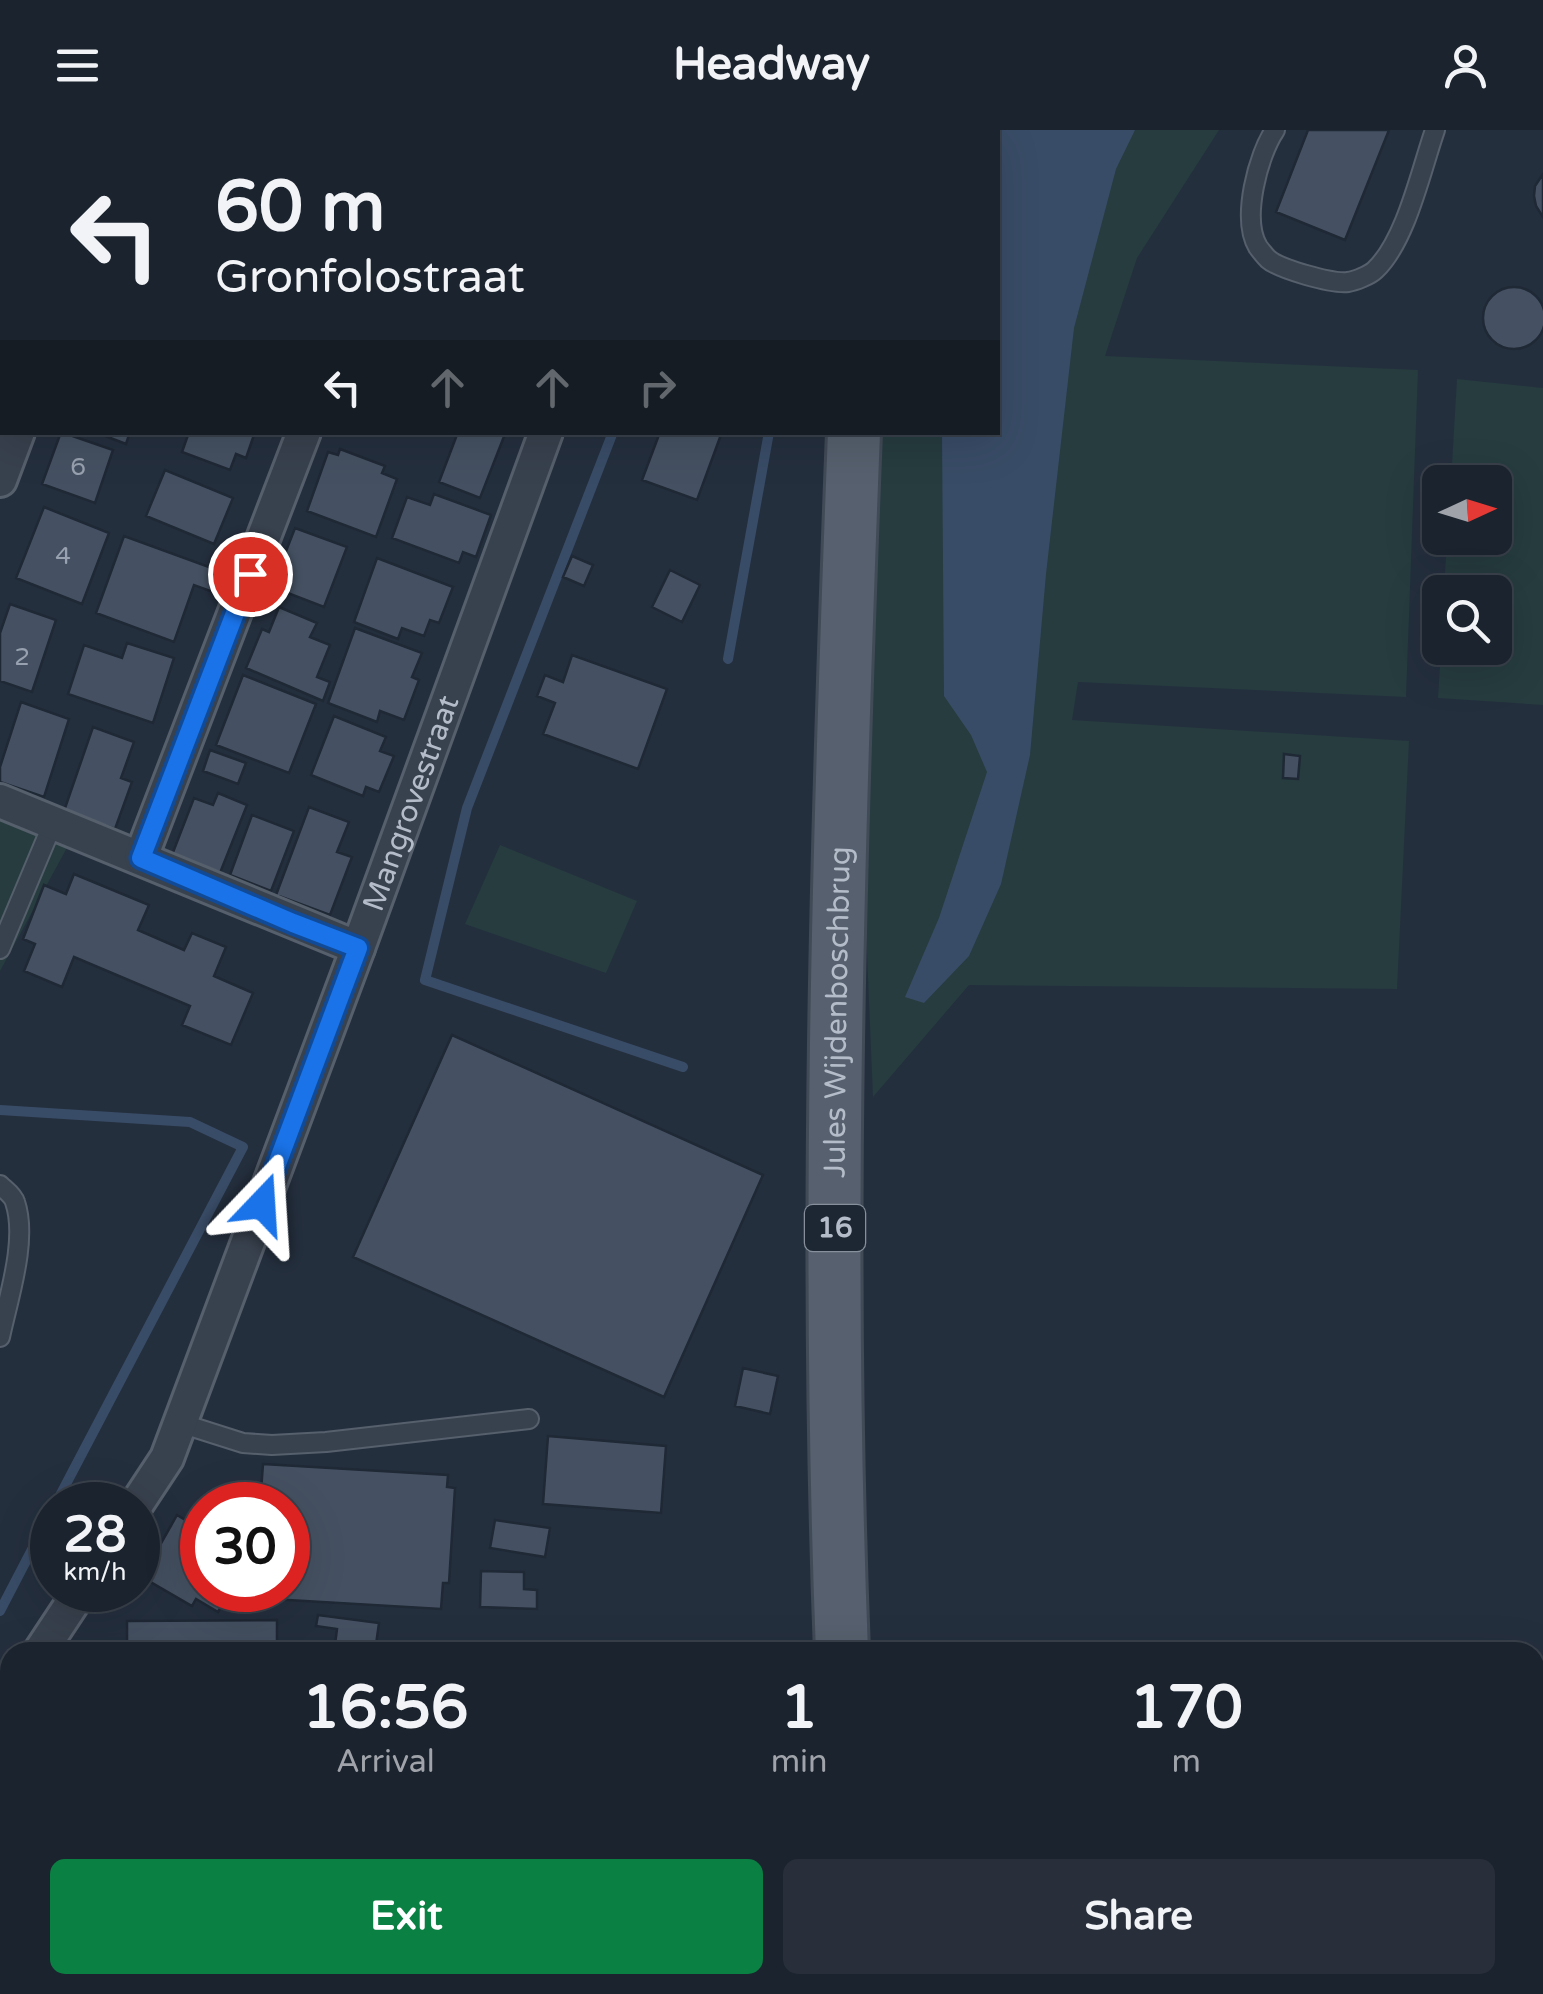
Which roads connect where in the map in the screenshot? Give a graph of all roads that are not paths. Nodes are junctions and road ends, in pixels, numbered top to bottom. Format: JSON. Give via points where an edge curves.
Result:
{"nodes":[{"id":1,"x":1275,"y":130,"type":"edge"},
{"id":2,"x":1435,"y":130,"type":"edge"},
{"id":3,"x":17,"y":435,"type":"edge"},
{"id":4,"x":303,"y":435,"type":"edge"},
{"id":5,"x":545,"y":435,"type":"edge"},
{"id":6,"x":854,"y":435,"type":"edge"},
{"id":7,"x":0,"y":480,"type":"edge"},
{"id":8,"x":0,"y":800,"type":"edge"},
{"id":9,"x":53,"y":823,"type":"junction"},
{"id":10,"x":141,"y":858,"type":"junction"},
{"id":11,"x":358,"y":948,"type":"junction"},
{"id":12,"x":0,"y":949,"type":"edge"},
{"id":13,"x":0,"y":1184,"type":"edge"},
{"id":14,"x":0,"y":1337,"type":"edge"},
{"id":15,"x":529,"y":1418,"type":"dead end"},
{"id":16,"x":180,"y":1423,"type":"junction"},
{"id":17,"x":152,"y":1482,"type":"edge"},
{"id":18,"x":66,"y":1612,"type":"edge"},
{"id":19,"x":47,"y":1642,"type":"edge"},
{"id":20,"x":842,"y":1642,"type":"edge"}],
"edges":[{"from":1,"to":2,"type":"lane","via":[[1254,188],[1250,223],[1256,244],[1269,260],[1318,279],[1349,282],[1374,272],[1398,240]]},
{"from":3,"to":7,"type":"street"},
{"from":4,"to":10,"type":"street"},
{"from":5,"to":11,"type":"street","name":"Mangrovestraat"},
{"from":6,"to":20,"type":"main road","name":"Jules Wijdenboschbrug","number":"16","via":[[834,1156]]},
{"from":8,"to":9,"type":"street"},
{"from":9,"to":10,"type":"street"},
{"from":9,"to":12,"type":"lane"},
{"from":10,"to":11,"type":"street"},
{"from":11,"to":16,"type":"street","name":"Mangrovestraat"},
{"from":13,"to":14,"type":"lane","via":[[15,1199],[19,1224]]},
{"from":15,"to":16,"type":"lane","via":[[272,1445],[243,1444]]},
{"from":16,"to":17,"type":"street","name":"Mangrovestraat"},
{"from":18,"to":19,"type":"street"}]}
